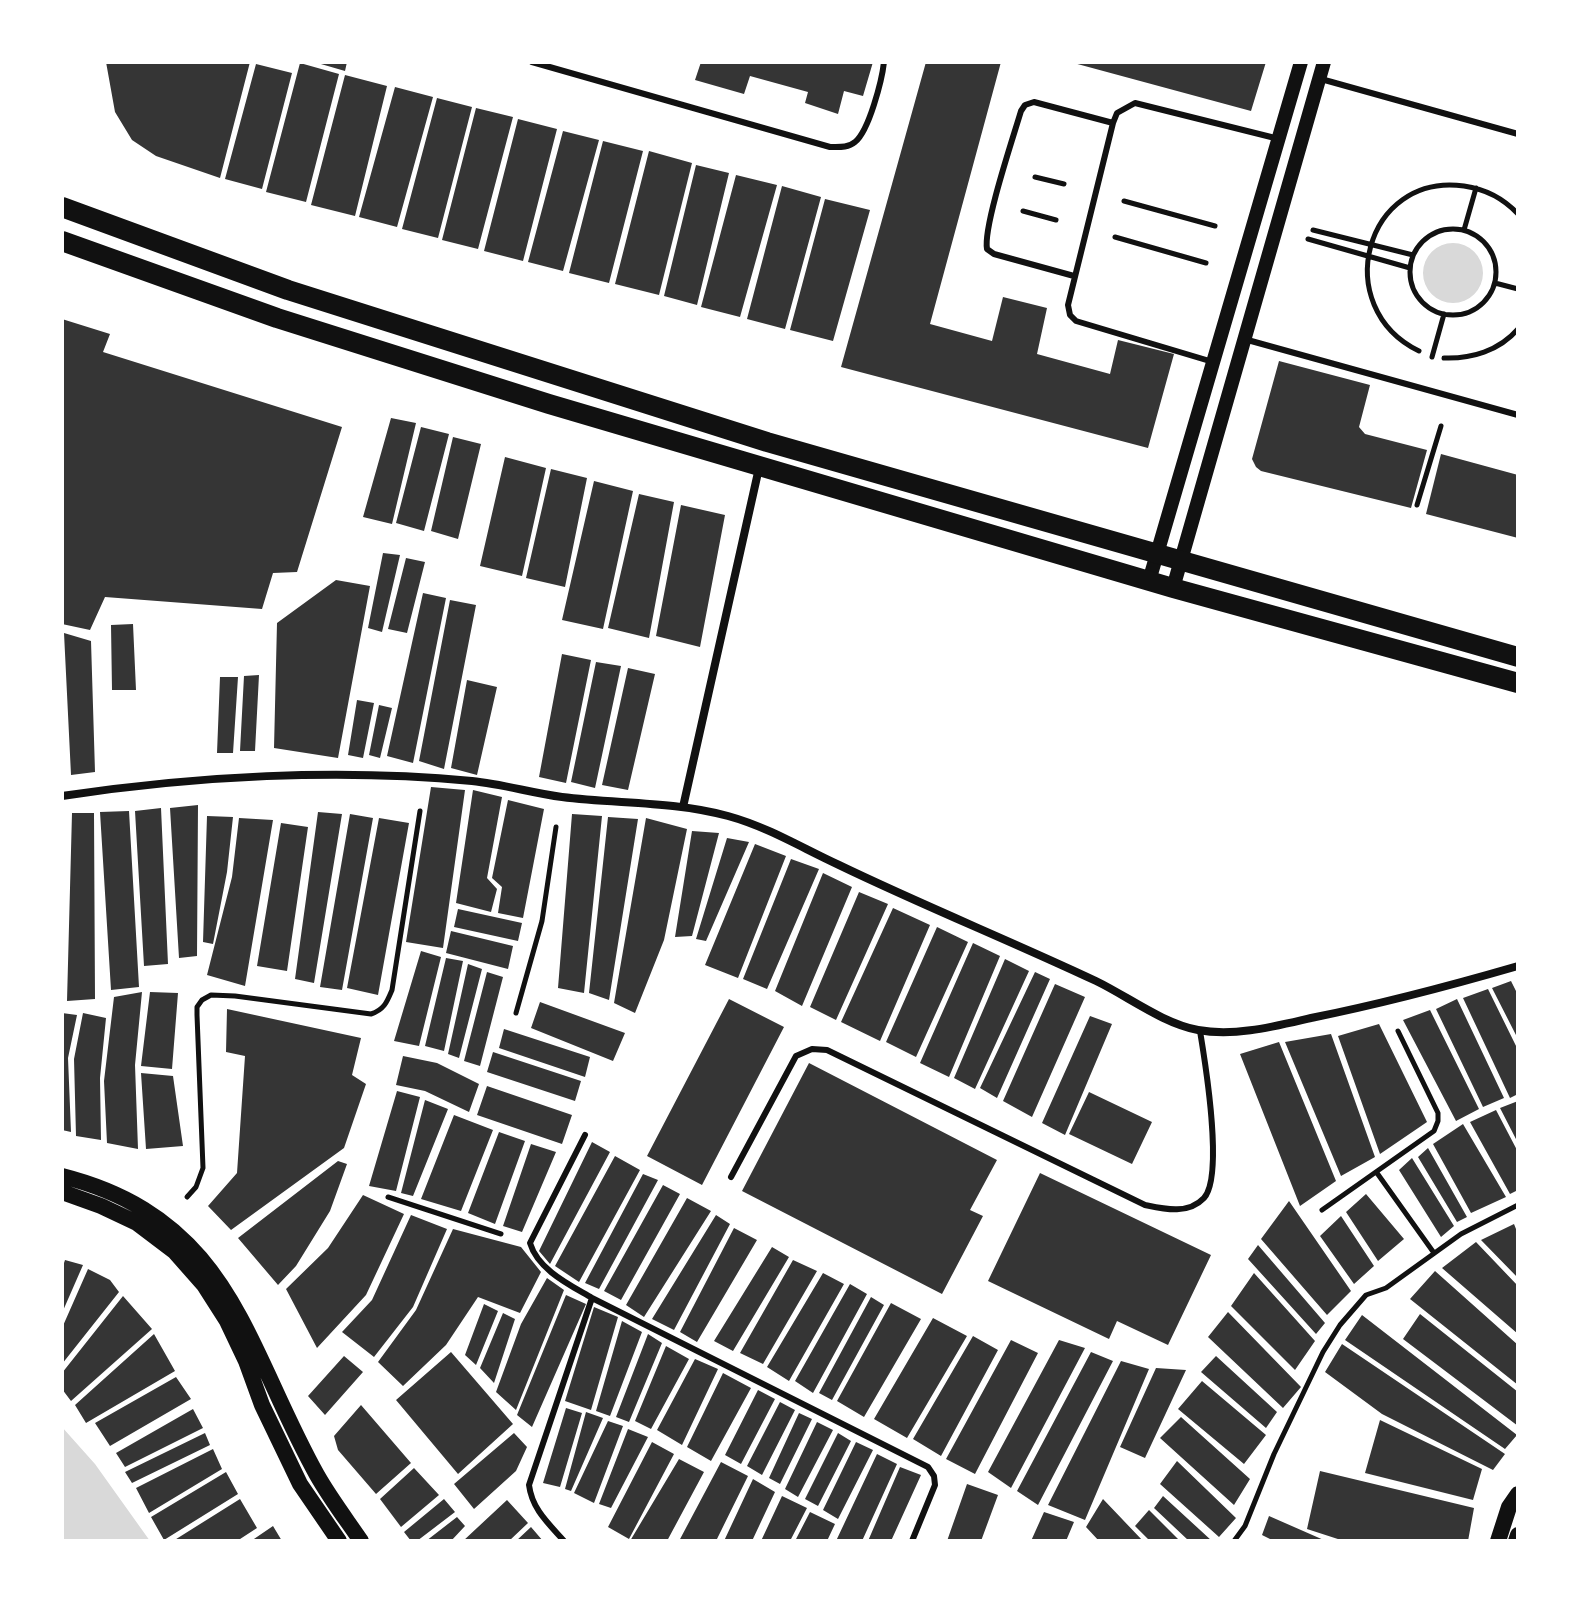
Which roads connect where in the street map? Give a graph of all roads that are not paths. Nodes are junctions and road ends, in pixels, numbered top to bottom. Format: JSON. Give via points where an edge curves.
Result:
{"nodes":[{"id":1,"x":532,"y":62,"type":"edge"},
{"id":2,"x":884,"y":62,"type":"edge"},
{"id":3,"x":1301,"y":62,"type":"edge"},
{"id":4,"x":1324,"y":62,"type":"edge"},
{"id":5,"x":1320,"y":78,"type":"junction"},
{"id":6,"x":1113,"y":123,"type":"junction"},
{"id":7,"x":1518,"y":134,"type":"edge"},
{"id":8,"x":1279,"y":139,"type":"junction"},
{"id":9,"x":62,"y":207,"type":"edge"},
{"id":10,"x":62,"y":241,"type":"edge"},
{"id":11,"x":1074,"y":276,"type":"junction"},
{"id":12,"x":1244,"y":339,"type":"junction"},
{"id":13,"x":1213,"y":362,"type":"junction"},
{"id":14,"x":1518,"y":415,"type":"edge"},
{"id":15,"x":760,"y":466,"type":"junction"},
{"id":16,"x":1156,"y":552,"type":"junction"},
{"id":17,"x":1181,"y":559,"type":"junction"},
{"id":18,"x":1149,"y":581,"type":"junction"},
{"id":19,"x":1173,"y":588,"type":"junction"},
{"id":20,"x":1518,"y":657,"type":"edge"},
{"id":21,"x":1518,"y":683,"type":"edge"},
{"id":22,"x":62,"y":796,"type":"edge"},
{"id":23,"x":683,"y":807,"type":"junction"},
{"id":24,"x":1518,"y":966,"type":"edge"},
{"id":25,"x":1200,"y":1031,"type":"junction"},
{"id":26,"x":585,"y":1135,"type":"dead end"},
{"id":27,"x":62,"y":1176,"type":"edge"},
{"id":28,"x":731,"y":1177,"type":"dead end"},
{"id":29,"x":62,"y":1192,"type":"edge"},
{"id":30,"x":592,"y":1298,"type":"junction"},
{"id":31,"x":1518,"y":1494,"type":"edge"},
{"id":32,"x":1518,"y":1535,"type":"edge"},
{"id":33,"x":339,"y":1541,"type":"edge"},
{"id":34,"x":361,"y":1541,"type":"edge"},
{"id":35,"x":564,"y":1541,"type":"edge"},
{"id":36,"x":912,"y":1541,"type":"edge"},
{"id":37,"x":1498,"y":1541,"type":"edge"},
{"id":38,"x":1516,"y":1541,"type":"edge"}],
"edges":[{"from":1,"to":2,"type":"lane","via":[[830,147],[847,147],[866,128]]},
{"from":3,"to":8,"type":"street"},
{"from":4,"to":5,"type":"street"},
{"from":5,"to":7,"type":"lane"},
{"from":5,"to":12,"type":"street"},
{"from":6,"to":8,"type":"lane","via":[[1117,113],[1135,103]]},
{"from":6,"to":11,"type":"lane"},
{"from":6,"to":11,"type":"lane","via":[[1034,102],[1025,105],[995,203],[987,249]]},
{"from":8,"to":13,"type":"street"},
{"from":9,"to":16,"type":"main road","via":[[288,290],[556,376]]},
{"from":10,"to":15,"type":"main road","via":[[277,318]]},
{"from":11,"to":13,"type":"lane","via":[[1068,305],[1076,321]]},
{"from":12,"to":14,"type":"lane"},
{"from":12,"to":17,"type":"street"},
{"from":13,"to":16,"type":"street"},
{"from":15,"to":18,"type":"main road"},
{"from":15,"to":23,"type":"street"},
{"from":16,"to":17,"type":"main road"},
{"from":16,"to":18,"type":"street"},
{"from":17,"to":19,"type":"street"},
{"from":17,"to":20,"type":"main road"},
{"from":18,"to":19,"type":"main road"},
{"from":19,"to":21,"type":"main road"},
{"from":22,"to":23,"type":"street","via":[[233,778],[336,776],[477,782],[560,797]]},
{"from":23,"to":25,"type":"street","via":[[782,835]]},
{"from":24,"to":25,"type":"street","via":[[1384,1003],[1248,1030]]},
{"from":25,"to":28,"type":"lane","via":[[1209,1083],[1212,1182],[1204,1198],[1190,1206],[1170,1211],[1145,1205],[827,1050],[812,1049],[796,1056]]},
{"from":26,"to":30,"type":"lane","via":[[530,1243],[549,1270]]},
{"from":27,"to":34,"type":"main road","via":[[106,1189],[147,1210],[185,1241],[216,1278],[240,1313],[317,1475]]},
{"from":29,"to":33,"type":"main road","via":[[137,1223],[174,1251],[204,1285],[227,1321],[300,1484]]},
{"from":30,"to":35,"type":"lane","via":[[529,1485],[537,1510]]},
{"from":30,"to":36,"type":"lane","via":[[928,1467],[935,1485]]},
{"from":31,"to":37,"type":"main road"},
{"from":32,"to":38,"type":"main road"}]}
